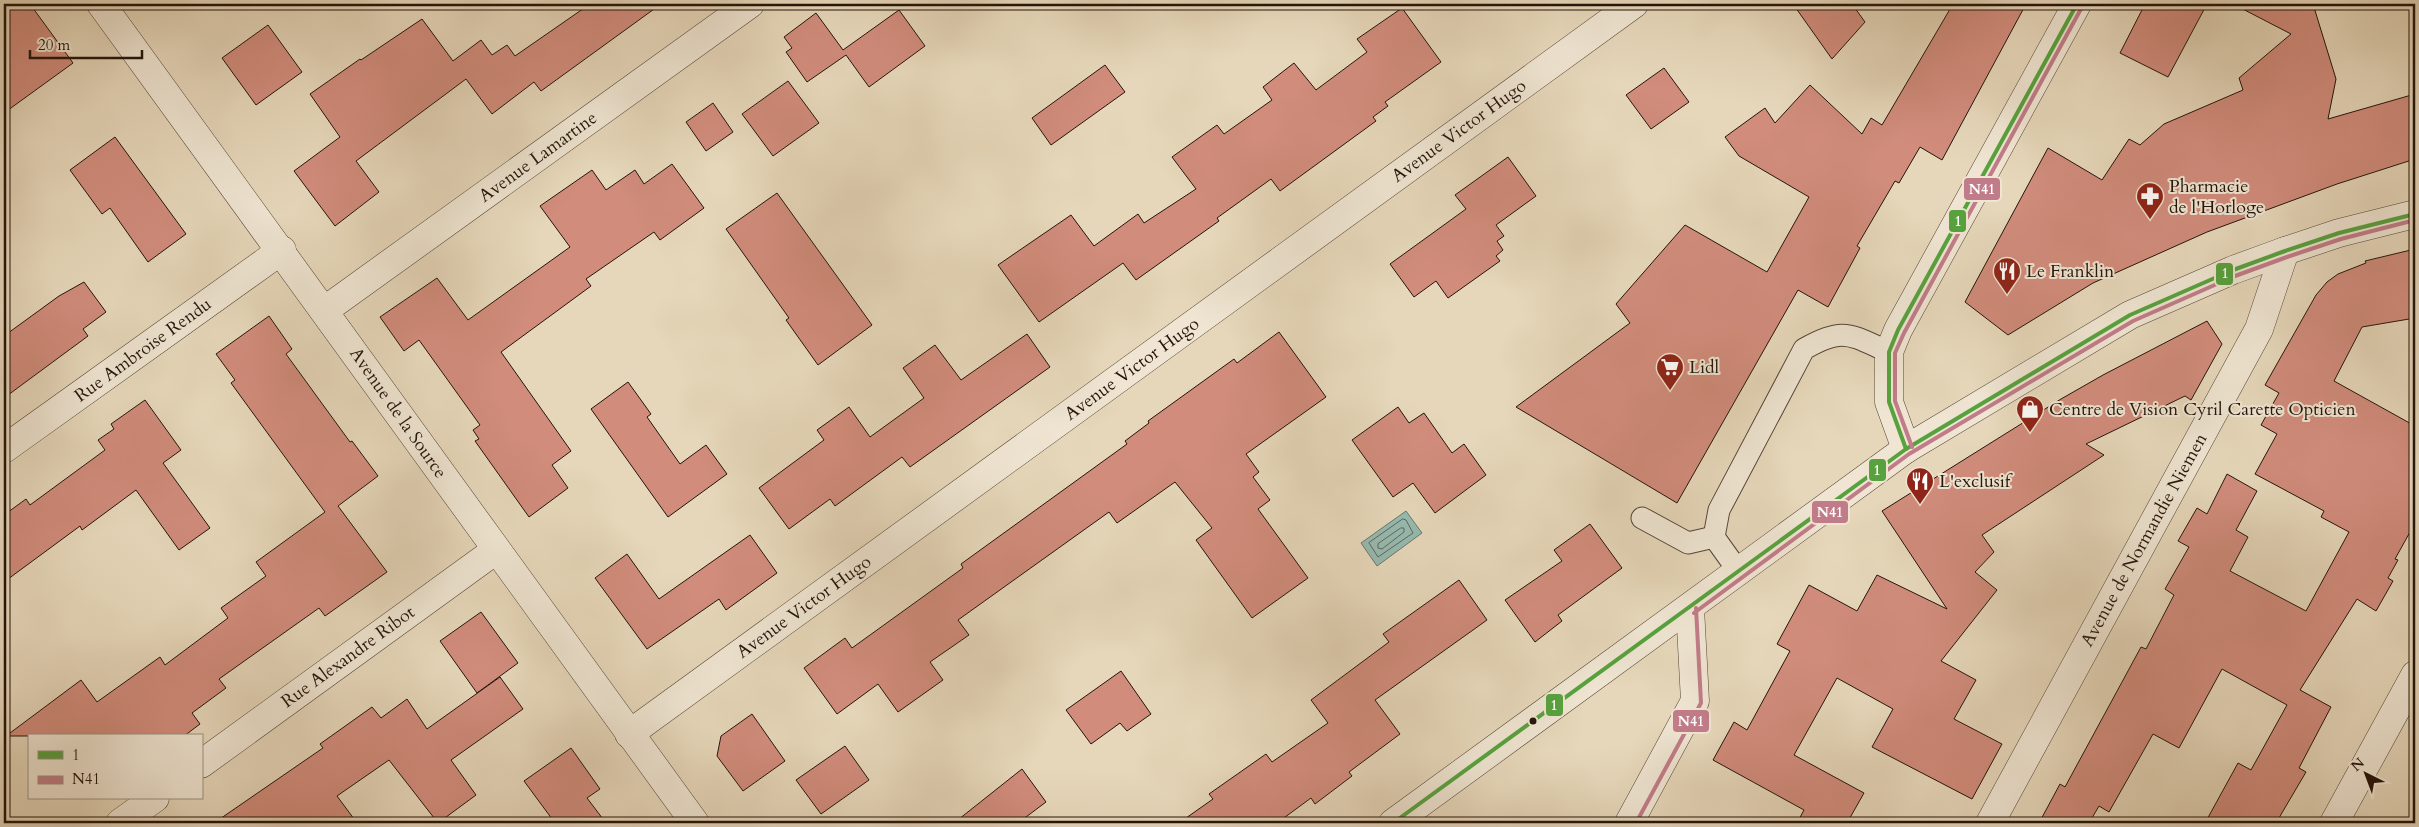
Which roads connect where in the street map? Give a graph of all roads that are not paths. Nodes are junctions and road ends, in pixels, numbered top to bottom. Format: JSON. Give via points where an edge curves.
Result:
{"nodes":[{"id":1,"x":101,"y":4,"type":"edge"},
{"id":2,"x":750,"y":4,"type":"edge"},
{"id":3,"x":1634,"y":4,"type":"edge"},
{"id":4,"x":2077,"y":4,"type":"edge"},
{"id":5,"x":2415,"y":214,"type":"edge"},
{"id":6,"x":282,"y":250,"type":"junction"},
{"id":7,"x":2285,"y":251,"type":"junction"},
{"id":8,"x":325,"y":310,"type":"junction"},
{"id":9,"x":1889,"y":352,"type":"junction"},
{"id":10,"x":1906,"y":449,"type":"junction"},
{"id":11,"x":4,"y":450,"type":"edge"},
{"id":12,"x":1642,"y":518,"type":"dead end"},
{"id":13,"x":1714,"y":537,"type":"junction"},
{"id":14,"x":496,"y":550,"type":"junction"},
{"id":15,"x":1739,"y":572,"type":"junction"},
{"id":16,"x":1690,"y":608,"type":"junction"},
{"id":17,"x":2415,"y":675,"type":"edge"},
{"id":18,"x":629,"y":734,"type":"junction"},
{"id":19,"x":202,"y":763,"type":"edge"},
{"id":20,"x":152,"y":800,"type":"edge"},
{"id":21,"x":120,"y":823,"type":"edge"},
{"id":22,"x":695,"y":823,"type":"edge"},
{"id":23,"x":1393,"y":823,"type":"edge"},
{"id":24,"x":1629,"y":823,"type":"edge"},
{"id":25,"x":1990,"y":823,"type":"edge"},
{"id":26,"x":2334,"y":823,"type":"edge"}],
"edges":[{"from":1,"to":6,"type":"street","name":"Avenue de la Source"},
{"from":2,"to":8,"type":"street","name":"Avenue Lamartine"},
{"from":3,"to":18,"type":"street","name":"Avenue Victor Hugo"},
{"from":4,"to":9,"type":"street","via":[[1898,330]]},
{"from":5,"to":7,"type":"street","via":[[2338,233]]},
{"from":6,"to":8,"type":"street","name":"Avenue de la Source"},
{"from":6,"to":11,"type":"street","name":"Rue Ambroise Rendu"},
{"from":7,"to":10,"type":"street","via":[[2130,315]]},
{"from":7,"to":25,"type":"street","name":"Avenue de Normandie Niemen","via":[[2259,329]]},
{"from":8,"to":14,"type":"street","name":"Avenue de la Source"},
{"from":9,"to":10,"type":"street","via":[[1889,402]]},
{"from":9,"to":13,"type":"lane","via":[[1849,334],[1825,337],[1804,349],[1719,510]]},
{"from":10,"to":15,"type":"street"},
{"from":12,"to":13,"type":"lane","via":[[1688,543]]},
{"from":13,"to":15,"type":"lane"},
{"from":14,"to":18,"type":"street","name":"Avenue de la Source"},
{"from":14,"to":19,"type":"street","name":"Rue Alexandre Ribot"},
{"from":15,"to":16,"type":"street"},
{"from":16,"to":23,"type":"street"},
{"from":16,"to":24,"type":"street","via":[[1696,701]]},
{"from":17,"to":26,"type":"street"},
{"from":18,"to":22,"type":"street","name":"Avenue de la Source"},
{"from":20,"to":21,"type":"street"}]}
